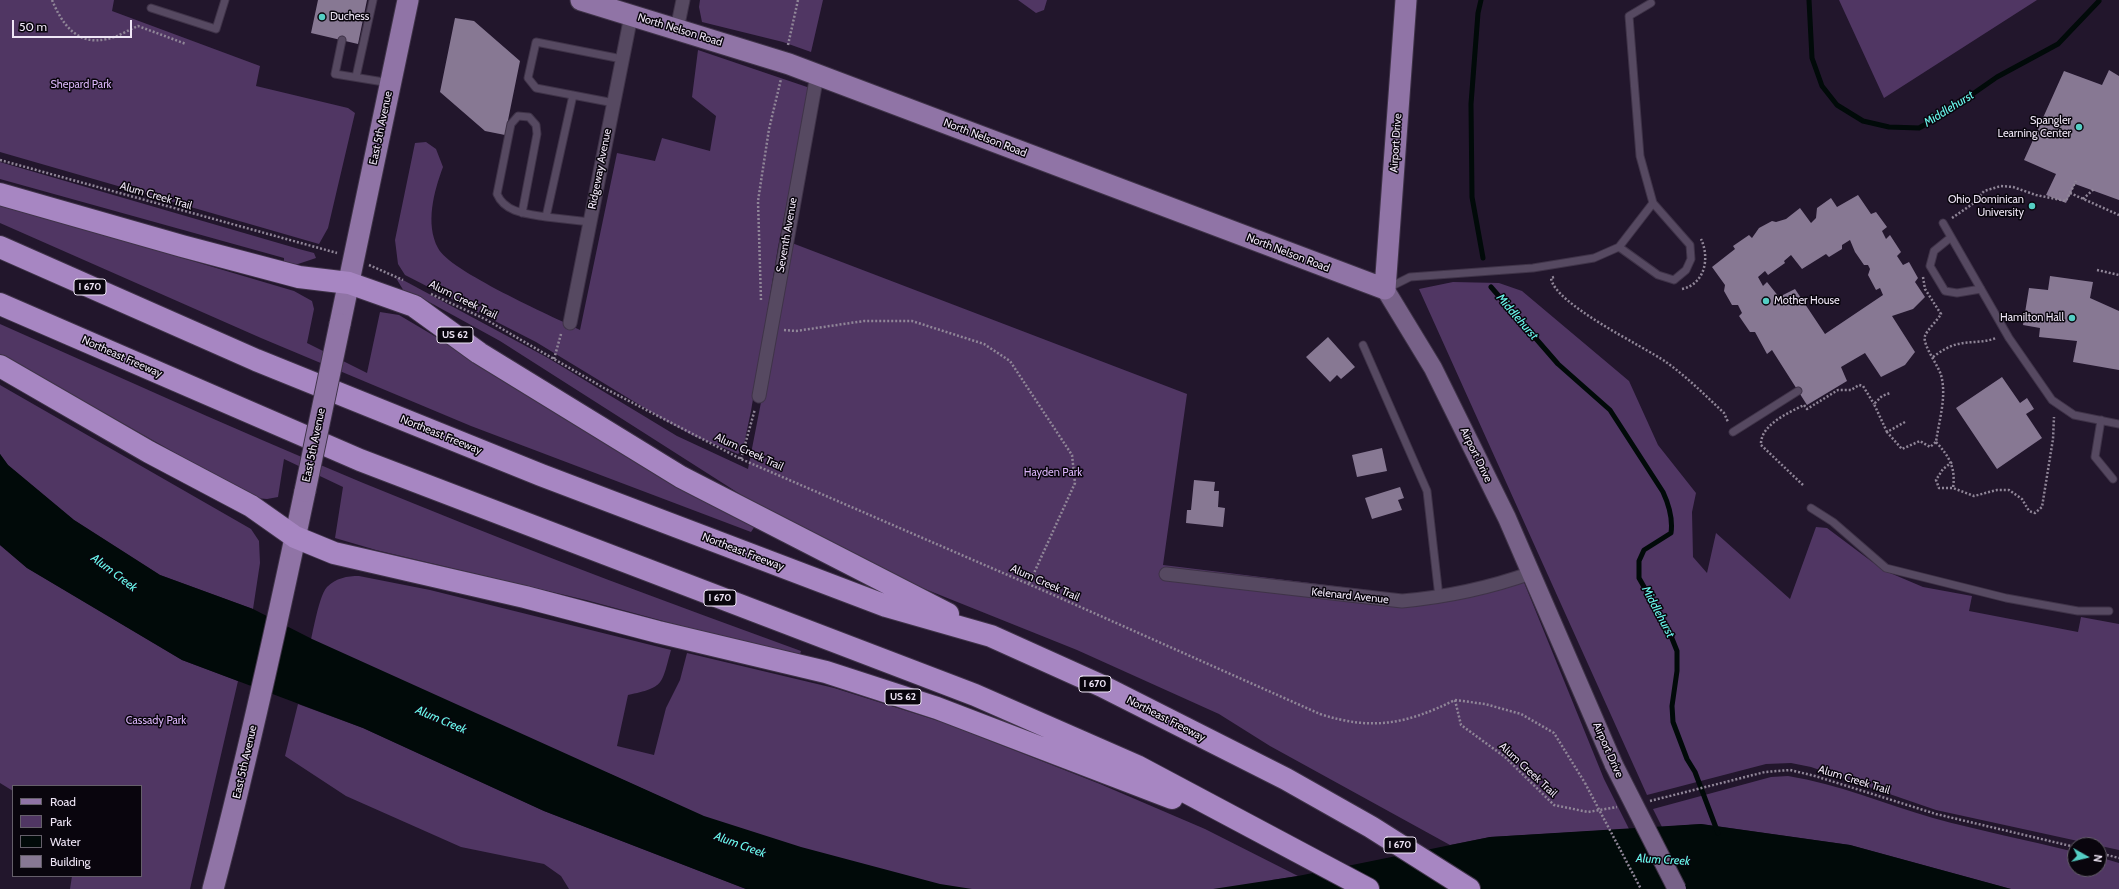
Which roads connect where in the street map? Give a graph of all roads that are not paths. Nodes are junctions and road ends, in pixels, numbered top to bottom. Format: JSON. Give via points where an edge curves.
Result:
{"nodes":[{"id":1,"x":225,"y":0,"type":"edge"},
{"id":2,"x":373,"y":0,"type":"edge"},
{"id":3,"x":408,"y":0,"type":"edge"},
{"id":4,"x":581,"y":0,"type":"edge"},
{"id":5,"x":683,"y":0,"type":"edge"},
{"id":6,"x":1406,"y":0,"type":"edge"},
{"id":7,"x":1651,"y":3,"type":"dead end"},
{"id":8,"x":151,"y":8,"type":"dead end"},
{"id":9,"x":623,"y":11,"type":"junction"},
{"id":10,"x":677,"y":29,"type":"junction"},
{"id":11,"x":342,"y":40,"type":"dead end"},
{"id":12,"x":622,"y":58,"type":"junction"},
{"id":13,"x":817,"y":75,"type":"junction"},
{"id":14,"x":356,"y":78,"type":"junction"},
{"id":15,"x":391,"y":84,"type":"junction"},
{"id":16,"x":572,"y":95,"type":"junction"},
{"id":17,"x":614,"y":103,"type":"junction"},
{"id":18,"x":0,"y":194,"type":"edge"},
{"id":19,"x":1653,"y":203,"type":"junction"},
{"id":20,"x":522,"y":213,"type":"junction"},
{"id":21,"x":546,"y":217,"type":"junction"},
{"id":22,"x":590,"y":222,"type":"junction"},
{"id":23,"x":1943,"y":224,"type":"road end"},
{"id":24,"x":1950,"y":238,"type":"junction"},
{"id":25,"x":0,"y":247,"type":"edge"},
{"id":26,"x":1619,"y":247,"type":"junction"},
{"id":27,"x":349,"y":283,"type":"junction"},
{"id":28,"x":1385,"y":289,"type":"junction"},
{"id":29,"x":1981,"y":289,"type":"junction"},
{"id":30,"x":0,"y":304,"type":"edge"},
{"id":31,"x":570,"y":323,"type":"road end"},
{"id":32,"x":1363,"y":345,"type":"dead end"},
{"id":33,"x":0,"y":366,"type":"edge"},
{"id":34,"x":1798,"y":391,"type":"dead end"},
{"id":35,"x":759,"y":396,"type":"road end"},
{"id":36,"x":2100,"y":420,"type":"junction"},
{"id":37,"x":2119,"y":424,"type":"edge"},
{"id":38,"x":1733,"y":432,"type":"road end"},
{"id":39,"x":2113,"y":479,"type":"dead end"},
{"id":40,"x":1811,"y":508,"type":"dead end"},
{"id":41,"x":295,"y":537,"type":"junction"},
{"id":42,"x":1531,"y":573,"type":"junction"},
{"id":43,"x":1166,"y":574,"type":"dead end"},
{"id":44,"x":1439,"y":597,"type":"junction"},
{"id":45,"x":2109,"y":611,"type":"dead end"},
{"id":46,"x":991,"y":636,"type":"junction"},
{"id":47,"x":1268,"y":836,"type":"junction"},
{"id":48,"x":213,"y":889,"type":"edge"},
{"id":49,"x":1368,"y":889,"type":"edge"},
{"id":50,"x":1468,"y":889,"type":"edge"},
{"id":51,"x":1677,"y":889,"type":"edge"}],
"edges":[{"from":1,"to":8,"type":"lane","via":[[216,29]]},
{"from":2,"to":14,"type":"lane"},
{"from":3,"to":15,"type":"main road","name":"East 5th Avenue"},
{"from":4,"to":9,"type":"main road","name":"North Nelson Road"},
{"from":5,"to":10,"type":"street"},
{"from":6,"to":28,"type":"main road","name":"Airport Drive"},
{"from":7,"to":19,"type":"lane","via":[[1629,16],[1640,156]]},
{"from":9,"to":10,"type":"main road","name":"North Nelson Road"},
{"from":9,"to":12,"type":"street","name":"Ridgeway Avenue"},
{"from":10,"to":13,"type":"main road","name":"North Nelson Road","via":[[785,62]]},
{"from":11,"to":14,"type":"lane","via":[[335,74]]},
{"from":12,"to":16,"type":"lane","via":[[536,42],[528,78],[536,88]]},
{"from":12,"to":17,"type":"street","name":"Ridgeway Avenue"},
{"from":13,"to":28,"type":"main road","name":"North Nelson Road"},
{"from":13,"to":35,"type":"street","name":"Seventh Avenue"},
{"from":14,"to":15,"type":"lane"},
{"from":15,"to":27,"type":"main road","name":"East 5th Avenue"},
{"from":16,"to":17,"type":"lane"},
{"from":16,"to":21,"type":"lane"},
{"from":17,"to":22,"type":"street","name":"Ridgeway Avenue"},
{"from":18,"to":27,"type":"highway","via":[[299,277]]},
{"from":19,"to":26,"type":"lane"},
{"from":19,"to":26,"type":"lane","via":[[1690,245],[1691,259],[1686,270],[1674,280],[1658,276]]},
{"from":20,"to":20,"type":"lane","via":[[506,207],[497,194],[511,124],[518,116],[529,117],[536,125],[537,134]]},
{"from":20,"to":21,"type":"lane"},
{"from":21,"to":22,"type":"lane"},
{"from":22,"to":31,"type":"street","name":"Ridgeway Avenue"},
{"from":23,"to":24,"type":"lane"},
{"from":24,"to":29,"type":"lane"},
{"from":24,"to":29,"type":"lane","via":[[1934,251],[1930,266],[1945,291],[1957,293]]},
{"from":25,"to":46,"type":"highway","name":"Northeast Freeway","number":"I 670","via":[[256,360],[540,475],[886,606]]},
{"from":26,"to":28,"type":"lane","via":[[1594,258],[1534,268],[1410,277]]},
{"from":27,"to":41,"type":"main road","name":"East 5th Avenue","bridge":true},
{"from":27,"to":46,"type":"highway","number":"US 62","via":[[414,306],[479,353],[682,477]]},
{"from":28,"to":42,"type":"main road","name":"Airport Drive","via":[[1433,368],[1504,511]]},
{"from":29,"to":36,"type":"lane","via":[[2052,400],[2074,415]]},
{"from":30,"to":47,"type":"highway","name":"Northeast Freeway","number":"I 670","via":[[360,460],[975,696],[1137,766]]},
{"from":32,"to":44,"type":"lane","via":[[1427,490]]},
{"from":33,"to":41,"type":"highway","via":[[149,452],[251,506]]},
{"from":34,"to":38,"type":"lane"},
{"from":36,"to":37,"type":"lane"},
{"from":36,"to":39,"type":"lane","via":[[2095,457]]},
{"from":40,"to":45,"type":"lane","via":[[1833,522],[1886,568],[2006,598],[2078,611]]},
{"from":41,"to":47,"type":"highway","number":"US 62","via":[[334,553],[525,597],[826,672],[937,708]]},
{"from":41,"to":48,"type":"main road","name":"East 5th Avenue","via":[[245,761]]},
{"from":42,"to":44,"type":"street","name":"Kelenard Avenue","via":[[1496,585]]},
{"from":42,"to":51,"type":"main road","name":"Airport Drive","bridge":true,"via":[[1614,765]]},
{"from":43,"to":44,"type":"street","name":"Kelenard Avenue","via":[[1402,601]]},
{"from":46,"to":50,"type":"highway","name":"Northeast Freeway","number":"I 670","via":[[1102,686],[1286,779],[1371,827]]},
{"from":47,"to":49,"type":"highway","name":"Northeast Freeway","number":"I 670"}]}
